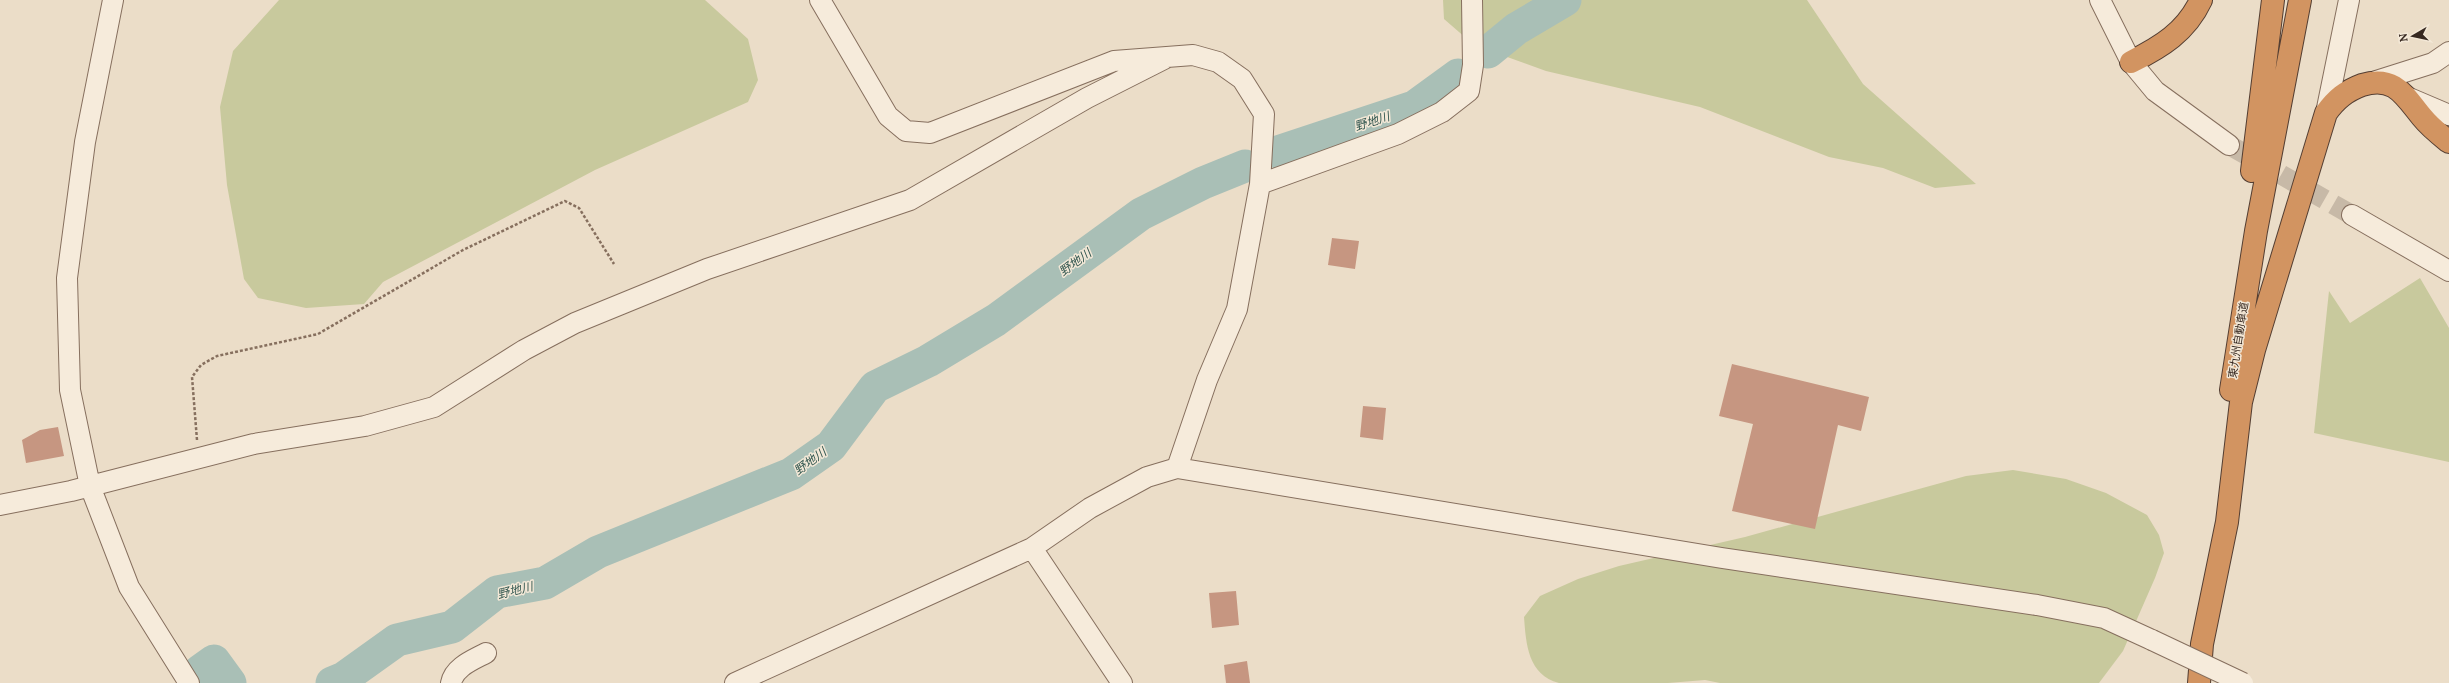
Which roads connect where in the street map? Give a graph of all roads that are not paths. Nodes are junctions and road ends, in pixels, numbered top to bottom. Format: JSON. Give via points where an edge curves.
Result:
{"nodes":[{"id":1,"x":113,"y":0,"type":"edge"},
{"id":2,"x":820,"y":0,"type":"edge"},
{"id":3,"x":1472,"y":0,"type":"edge"},
{"id":4,"x":2100,"y":0,"type":"edge"},
{"id":5,"x":2201,"y":0,"type":"edge"},
{"id":6,"x":2273,"y":0,"type":"edge"},
{"id":7,"x":2300,"y":0,"type":"edge"},
{"id":8,"x":2349,"y":0,"type":"edge"},
{"id":9,"x":2449,"y":52,"type":"edge"},
{"id":10,"x":1164,"y":59,"type":"junction"},
{"id":11,"x":2130,"y":62,"type":"junction"},
{"id":12,"x":2373,"y":82,"type":"junction"},
{"id":13,"x":2407,"y":98,"type":"junction"},
{"id":14,"x":2326,"y":113,"type":"junction"},
{"id":15,"x":2449,"y":115,"type":"edge"},
{"id":16,"x":2449,"y":142,"type":"edge"},
{"id":17,"x":2229,"y":145,"type":"tunnel mouth"},
{"id":18,"x":1260,"y":184,"type":"junction"},
{"id":19,"x":2352,"y":214,"type":"tunnel mouth"},
{"id":20,"x":2449,"y":271,"type":"edge"},
{"id":21,"x":2240,"y":330,"type":"junction"},
{"id":22,"x":1177,"y":468,"type":"junction"},
{"id":23,"x":90,"y":486,"type":"junction"},
{"id":24,"x":0,"y":505,"type":"edge"},
{"id":25,"x":1032,"y":548,"type":"junction"},
{"id":26,"x":2202,"y":644,"type":"junction"},
{"id":27,"x":486,"y":653,"type":"dead end"},
{"id":28,"x":189,"y":683,"type":"edge"},
{"id":29,"x":451,"y":683,"type":"edge"},
{"id":30,"x":736,"y":683,"type":"edge"},
{"id":31,"x":1122,"y":683,"type":"edge"},
{"id":32,"x":2199,"y":683,"type":"edge"},
{"id":33,"x":2242,"y":683,"type":"edge"}],
"edges":[{"from":1,"to":23,"type":"street","via":[[85,142],[66,278],[70,390]]},
{"from":2,"to":10,"type":"street","via":[[888,116],[906,131],[930,133],[1114,61]]},
{"from":3,"to":18,"type":"street","via":[[1473,65],[1469,91],[1442,112],[1398,134]]},
{"from":4,"to":11,"type":"street"},
{"from":5,"to":11,"type":"highway","via":[[2180,32],[2159,48]]},
{"from":6,"to":21,"type":"highway","via":[[2245,229]]},
{"from":7,"to":21,"type":"highway","name":"東九州自動車道","via":[[2277,114]]},
{"from":8,"to":14,"type":"street"},
{"from":9,"to":12,"type":"street","via":[[2433,63]]},
{"from":10,"to":18,"type":"street","via":[[1193,55],[1218,62],[1242,79],[1264,114]]},
{"from":10,"to":23,"type":"street","via":[[1087,98],[910,200],[707,269],[575,323],[524,350],[434,407],[365,426],[254,444]]},
{"from":11,"to":17,"type":"street","via":[[2155,91]]},
{"from":12,"to":13,"type":"highway","via":[[2396,87]]},
{"from":12,"to":14,"type":"highway","via":[[2344,93],[2334,100]]},
{"from":13,"to":15,"type":"street"},
{"from":13,"to":16,"type":"highway","via":[[2433,130]]},
{"from":14,"to":26,"type":"highway","via":[[2240,402],[2227,522]]},
{"from":18,"to":22,"type":"street","via":[[1237,309],[1207,380]]},
{"from":19,"to":20,"type":"street"},
{"from":21,"to":26,"type":"highway","name":"東九州自動車道","via":[[2214,523]]},
{"from":22,"to":25,"type":"street","via":[[1140,480],[1090,508]]},
{"from":22,"to":33,"type":"street","bridge":true,"via":[[1722,558],[2037,605],[2104,618]]},
{"from":23,"to":24,"type":"street"},
{"from":23,"to":28,"type":"street","via":[[129,587]]},
{"from":25,"to":30,"type":"street"},
{"from":25,"to":31,"type":"street"},
{"from":26,"to":32,"type":"highway","name":"東九州自動車道"},
{"from":27,"to":29,"type":"street","via":[[463,666],[452,676]]}]}
